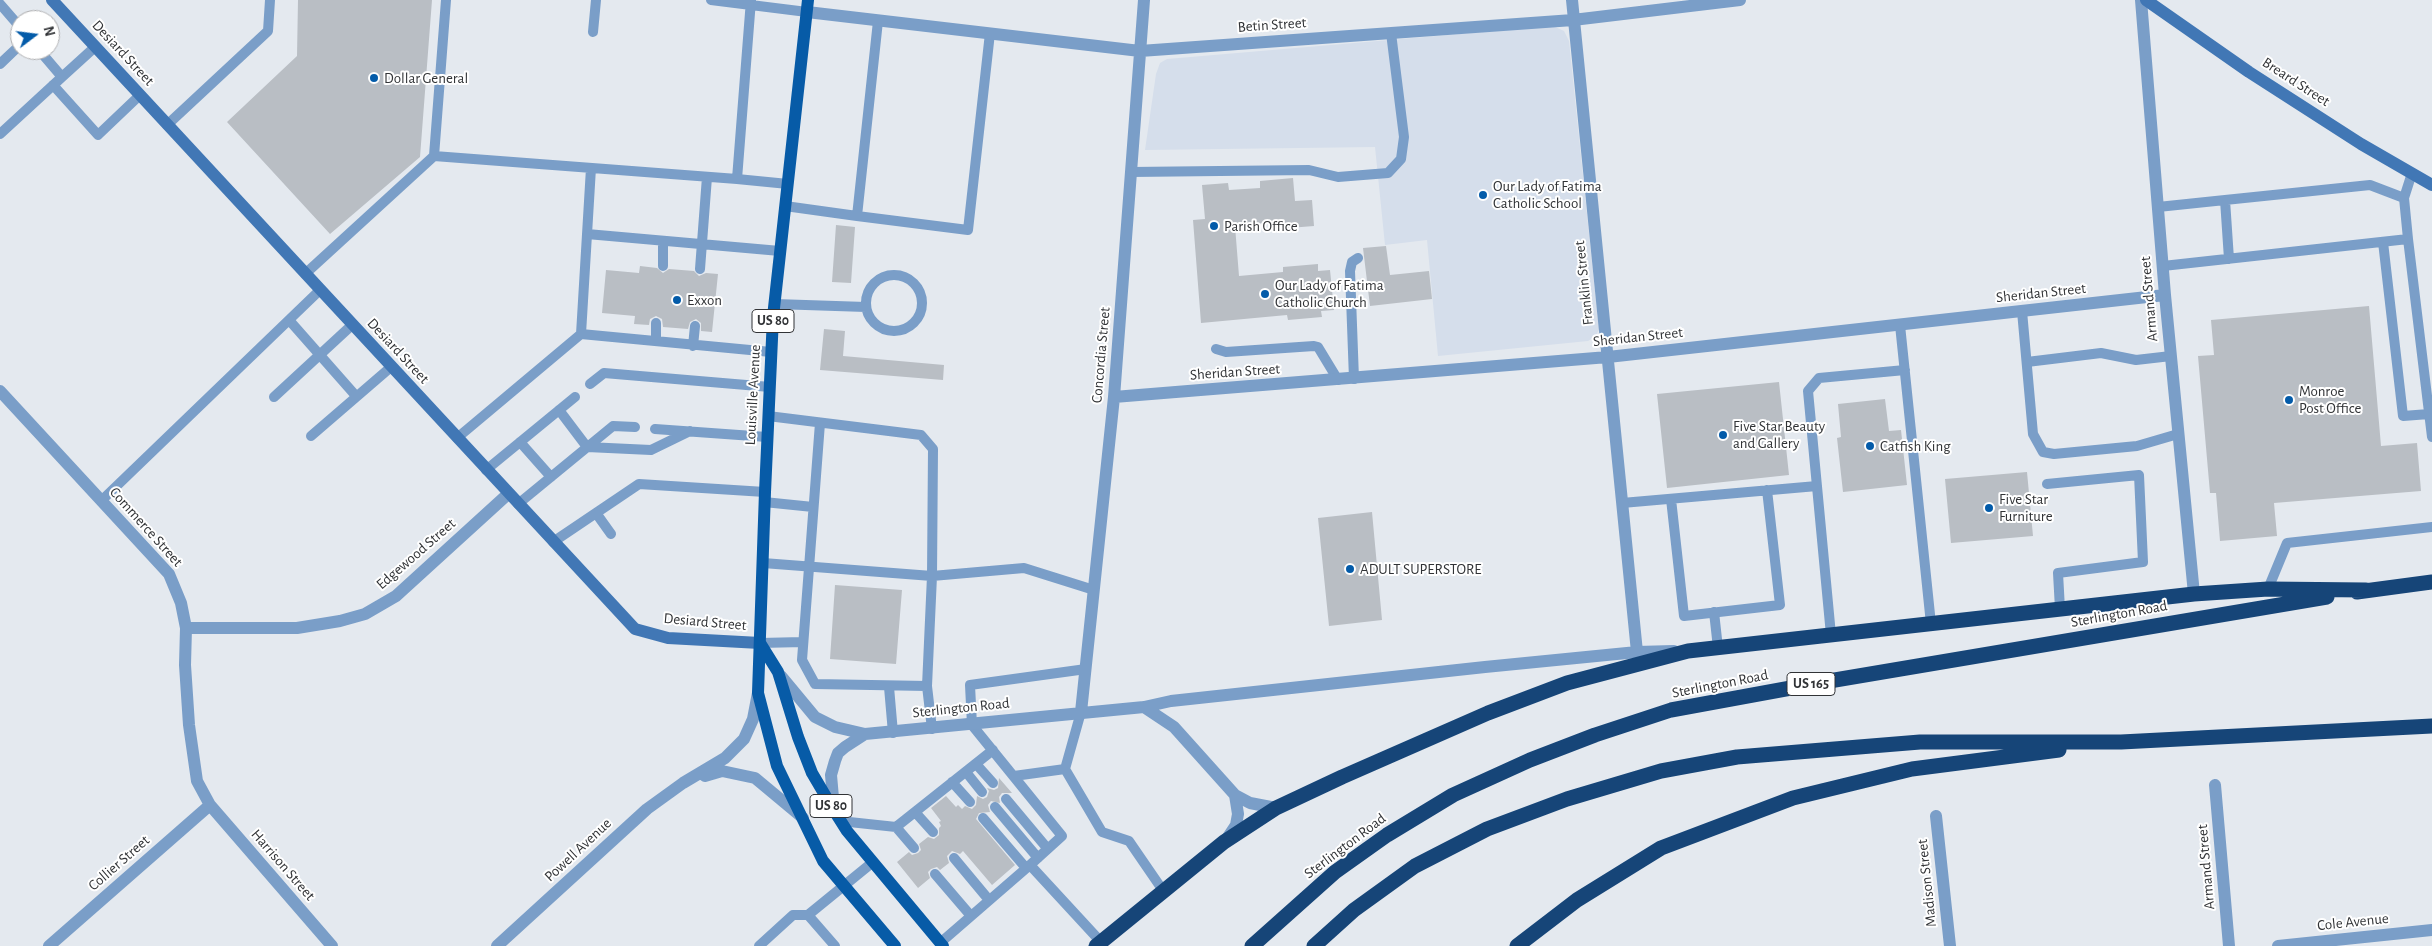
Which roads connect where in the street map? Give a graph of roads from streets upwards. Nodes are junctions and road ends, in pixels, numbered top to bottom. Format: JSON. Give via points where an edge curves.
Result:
{"nodes":[{"id":1,"x":52,"y":0,"type":"edge"},
{"id":2,"x":1144,"y":0,"type":"edge"},
{"id":3,"x":1572,"y":0,"type":"edge"},
{"id":4,"x":1740,"y":0,"type":"edge"},
{"id":5,"x":2142,"y":0,"type":"edge"},
{"id":6,"x":2146,"y":0,"type":"edge"},
{"id":7,"x":807,"y":6,"type":"edge"},
{"id":8,"x":1573,"y":20,"type":"junction"},
{"id":9,"x":1140,"y":51,"type":"junction"},
{"id":10,"x":2432,"y":185,"type":"edge"},
{"id":11,"x":2165,"y":296,"type":"junction"},
{"id":12,"x":1608,"y":358,"type":"junction"},
{"id":13,"x":0,"y":391,"type":"edge"},
{"id":14,"x":1114,"y":397,"type":"junction"},
{"id":15,"x":508,"y":494,"type":"junction"},
{"id":16,"x":2432,"y":582,"type":"edge"},
{"id":17,"x":2366,"y":590,"type":"junction"},
{"id":18,"x":2194,"y":594,"type":"junction"},
{"id":19,"x":186,"y":628,"type":"junction"},
{"id":20,"x":760,"y":643,"type":"junction"},
{"id":21,"x":1688,"y":651,"type":"junction"},
{"id":22,"x":1638,"y":652,"type":"junction"},
{"id":23,"x":778,"y":672,"type":"junction"},
{"id":24,"x":758,"y":693,"type":"junction"},
{"id":25,"x":1144,"y":707,"type":"junction"},
{"id":26,"x":1081,"y":712,"type":"junction"},
{"id":27,"x":2432,"y":726,"type":"edge"},
{"id":28,"x":865,"y":734,"type":"junction"},
{"id":29,"x":2121,"y":742,"type":"junction"},
{"id":30,"x":684,"y":783,"type":"junction"},
{"id":31,"x":2215,"y":785,"type":"dead end"},
{"id":32,"x":1235,"y":794,"type":"junction"},
{"id":33,"x":210,"y":805,"type":"junction"},
{"id":34,"x":1276,"y":808,"type":"junction"},
{"id":35,"x":838,"y":816,"type":"junction"},
{"id":36,"x":1936,"y":816,"type":"dead end"},
{"id":37,"x":803,"y":818,"type":"junction"},
{"id":38,"x":1224,"y":842,"type":"junction"},
{"id":39,"x":2432,"y":930,"type":"edge"},
{"id":40,"x":942,"y":944,"type":"edge"},
{"id":41,"x":1099,"y":944,"type":"edge"},
{"id":42,"x":50,"y":946,"type":"edge"},
{"id":43,"x":332,"y":946,"type":"edge"},
{"id":44,"x":497,"y":946,"type":"edge"},
{"id":45,"x":894,"y":946,"type":"edge"},
{"id":46,"x":1252,"y":946,"type":"edge"},
{"id":47,"x":1314,"y":946,"type":"edge"},
{"id":48,"x":1517,"y":946,"type":"edge"},
{"id":49,"x":1950,"y":946,"type":"edge"},
{"id":50,"x":2229,"y":946,"type":"edge"},
{"id":51,"x":2278,"y":946,"type":"edge"}],
"edges":[{"from":1,"to":15,"type":"street","name":"Desiard Street"},
{"from":2,"to":9,"type":"street","name":"Concordia Street"},
{"from":3,"to":8,"type":"street","name":"Franklin Street"},
{"from":4,"to":8,"type":"street","name":"Betin Street"},
{"from":5,"to":11,"type":"street","name":"Armand Street"},
{"from":6,"to":10,"type":"street","name":"Breard Street","via":[[2249,72]]},
{"from":7,"to":9,"type":"street","name":"Betin Street","via":[[878,21]]},
{"from":7,"to":20,"type":"main road","name":"Louisville Avenue","number":"US 80","via":[[775,304]]},
{"from":8,"to":9,"type":"street","name":"Betin Street"},
{"from":8,"to":12,"type":"street","name":"Franklin Street"},
{"from":9,"to":14,"type":"street","name":"Concordia Street"},
{"from":11,"to":12,"type":"street","name":"Sheridan Street"},
{"from":11,"to":18,"type":"street","name":"Armand Street"},
{"from":12,"to":14,"type":"street","name":"Sheridan Street"},
{"from":12,"to":22,"type":"street","name":"Franklin Street"},
{"from":13,"to":19,"type":"street","name":"Commerce Street","via":[[169,574],[181,603]]},
{"from":14,"to":26,"type":"street","name":"Concordia Street"},
{"from":15,"to":19,"type":"street","name":"Edgewood Street","via":[[396,596],[365,614],[297,628]]},
{"from":15,"to":20,"type":"street","name":"Desiard Street","via":[[635,629],[668,638]]},
{"from":16,"to":17,"type":"highway","name":"Sterlington Road","number":"US 165"},
{"from":17,"to":18,"type":"highway","via":[[2268,589]]},
{"from":17,"to":46,"type":"highway","name":"Sterlington Road","number":"US 165","via":[[1671,710],[1530,760],[1453,795],[1387,835],[1335,872]]},
{"from":18,"to":21,"type":"highway"},
{"from":19,"to":33,"type":"street","name":"Commerce Street","via":[[189,725],[197,781]]},
{"from":20,"to":23,"type":"main road","name":"Desiard Street","number":"US 80"},
{"from":20,"to":24,"type":"main road","name":"Desiard Street","number":"US 80"},
{"from":21,"to":22,"type":"street","name":"Sterlington Road"},
{"from":21,"to":34,"type":"highway","via":[[1567,683],[1479,717]]},
{"from":22,"to":25,"type":"street","name":"Sterlington Road","via":[[1180,700]]},
{"from":23,"to":28,"type":"street","name":"Sterlington Road","via":[[815,717],[835,727]]},
{"from":23,"to":35,"type":"main road","name":"Desiard Street","number":"US 80","via":[[812,773]]},
{"from":24,"to":30,"type":"street","name":"Powell Avenue","via":[[753,719],[744,739],[726,758]]},
{"from":24,"to":37,"type":"main road","name":"Desiard Street","number":"US 80","via":[[777,766]]},
{"from":25,"to":26,"type":"street","name":"Sterlington Road"},
{"from":25,"to":32,"type":"street","via":[[1174,727]]},
{"from":26,"to":28,"type":"street","name":"Sterlington Road"},
{"from":27,"to":29,"type":"highway"},
{"from":28,"to":35,"type":"street","name":"Sterlington Road","via":[[838,752],[834,760],[831,793]]},
{"from":29,"to":47,"type":"highway","via":[[1920,742],[1737,757],[1662,771],[1567,799],[1488,829],[1423,862],[1354,910]]},
{"from":29,"to":48,"type":"highway","via":[[1912,769],[1793,798],[1661,848],[1577,900]]},
{"from":30,"to":37,"type":"street","name":"Powell Avenue","via":[[722,771],[754,778]]},
{"from":30,"to":44,"type":"street","name":"Powell Avenue","via":[[647,809]]},
{"from":31,"to":50,"type":"street","name":"Armand Street"},
{"from":32,"to":34,"type":"street","via":[[1250,804]]},
{"from":32,"to":38,"type":"street","via":[[1236,826]]},
{"from":33,"to":42,"type":"street","name":"Collier Street"},
{"from":33,"to":43,"type":"street","name":"Harrison Street"},
{"from":34,"to":38,"type":"highway"},
{"from":35,"to":40,"type":"main road","name":"Desiard Street","number":"US 80","via":[[872,862]]},
{"from":36,"to":49,"type":"street","name":"Madison Street"},
{"from":37,"to":45,"type":"main road","name":"Desiard Street","number":"US 80","via":[[823,861]]},
{"from":38,"to":41,"type":"highway"},
{"from":39,"to":51,"type":"street","name":"Cole Avenue"}]}
